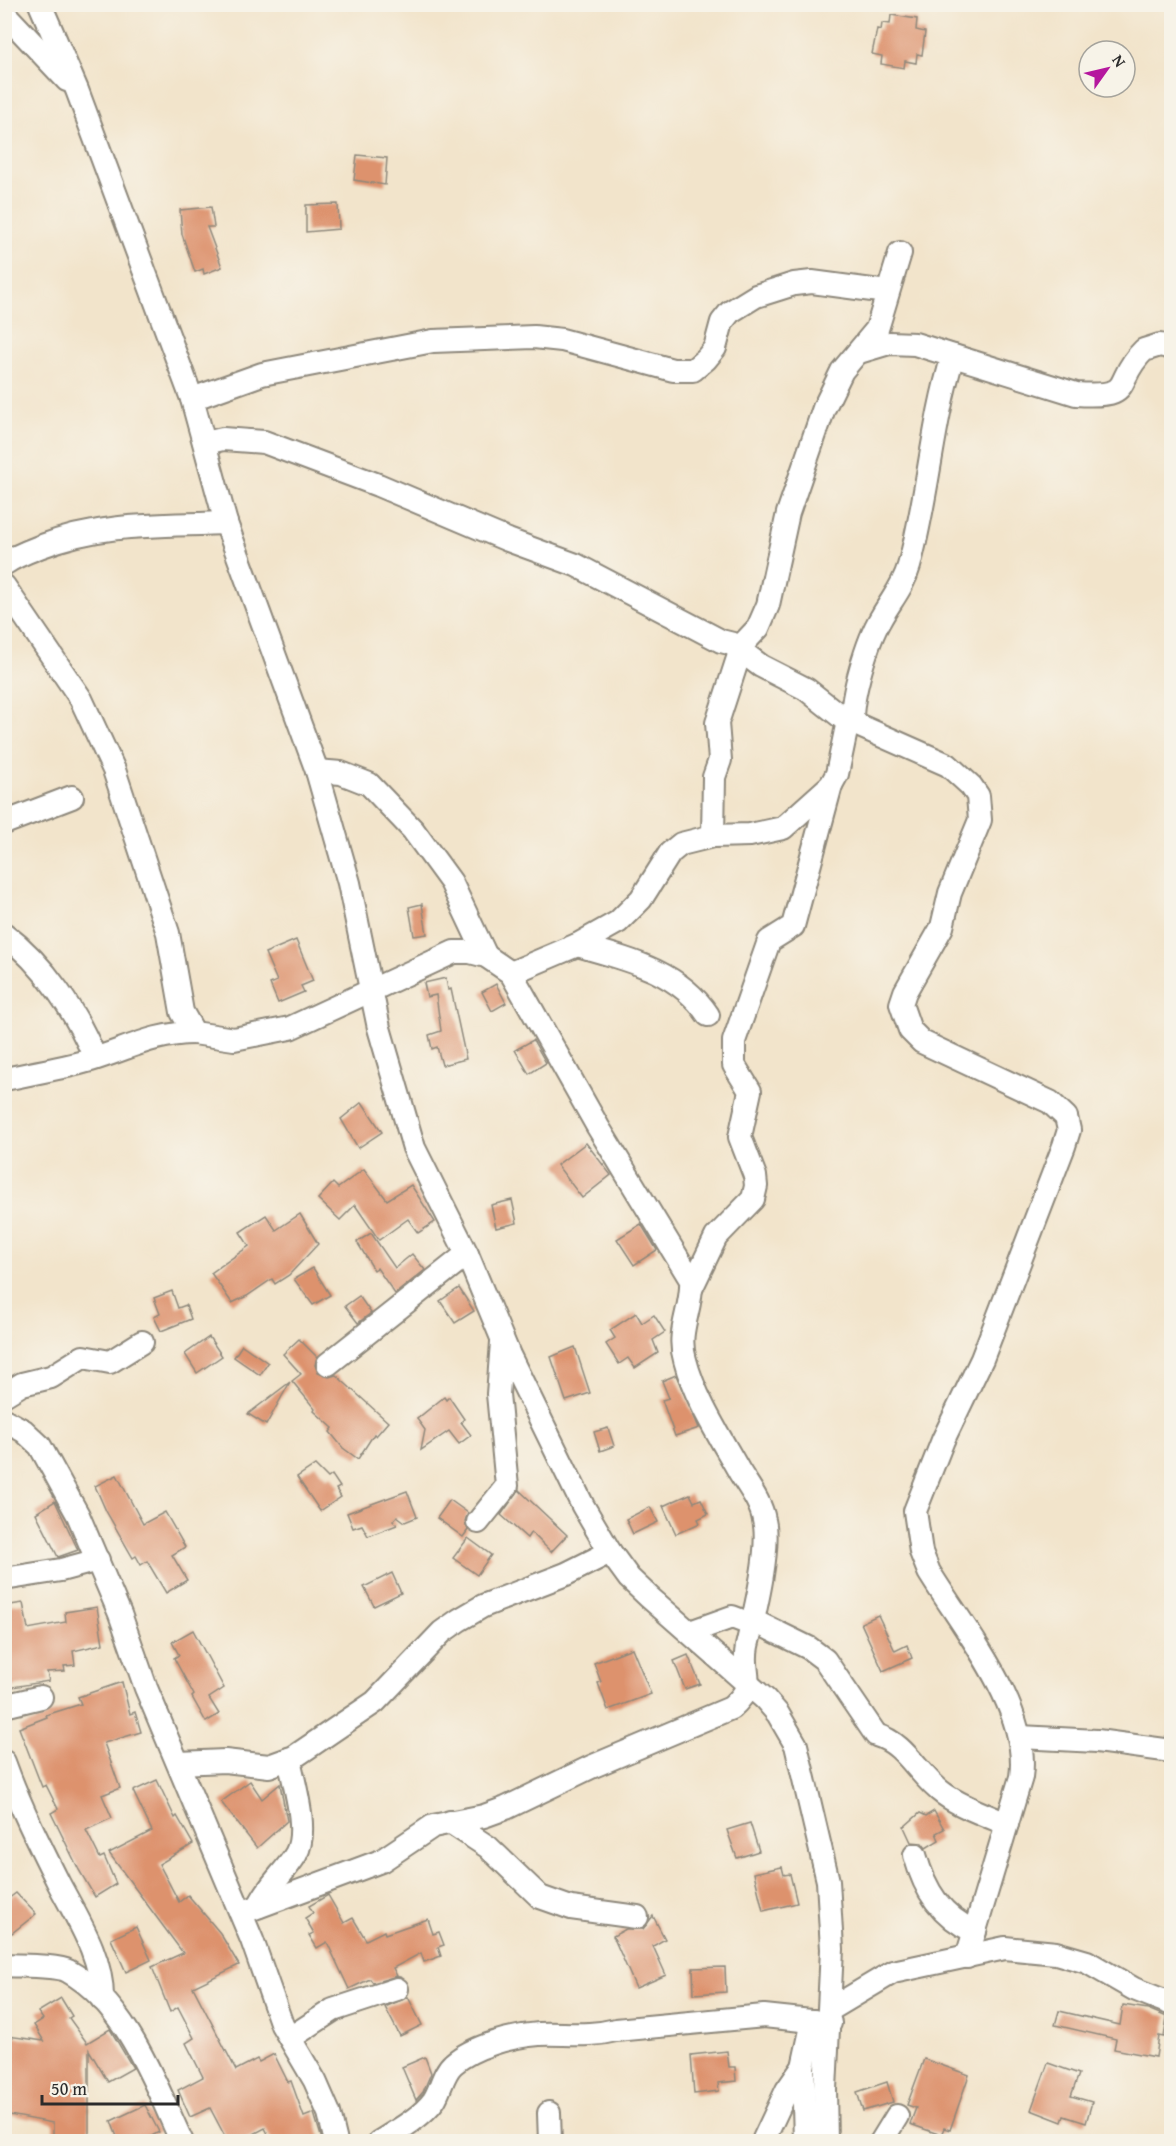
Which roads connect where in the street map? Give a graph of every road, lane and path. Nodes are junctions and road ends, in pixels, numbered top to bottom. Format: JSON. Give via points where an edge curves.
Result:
{"nodes":[{"id":1,"x":40,"y":4,"type":"edge"},
{"id":2,"x":4,"y":13,"type":"edge"},
{"id":3,"x":77,"y":90,"type":"junction"},
{"id":4,"x":900,"y":253,"type":"dead end"},
{"id":5,"x":887,"y":292,"type":"junction"},
{"id":6,"x":1172,"y":348,"type":"edge"},
{"id":7,"x":858,"y":353,"type":"junction"},
{"id":8,"x":953,"y":356,"type":"junction"},
{"id":9,"x":192,"y":399,"type":"junction"},
{"id":10,"x":205,"y":443,"type":"junction"},
{"id":11,"x":226,"y":523,"type":"junction"},
{"id":12,"x":4,"y":564,"type":"edge"},
{"id":13,"x":4,"y":586,"type":"edge"},
{"id":14,"x":736,"y":649,"type":"junction"},
{"id":15,"x":850,"y":722,"type":"junction"},
{"id":16,"x":317,"y":771,"type":"junction"},
{"id":17,"x":831,"y":785,"type":"junction"},
{"id":18,"x":72,"y":797,"type":"dead end"},
{"id":19,"x":4,"y":823,"type":"edge"},
{"id":20,"x":713,"y":836,"type":"junction"},
{"id":21,"x":4,"y":933,"type":"edge"},
{"id":22,"x":577,"y":945,"type":"junction"},
{"id":23,"x":486,"y":956,"type":"junction"},
{"id":24,"x":511,"y":973,"type":"junction"},
{"id":25,"x":372,"y":991,"type":"junction"},
{"id":26,"x":708,"y":1015,"type":"dead end"},
{"id":27,"x":194,"y":1032,"type":"junction"},
{"id":28,"x":95,"y":1058,"type":"junction"},
{"id":29,"x":4,"y":1079,"type":"edge"},
{"id":30,"x":467,"y":1254,"type":"junction"},
{"id":31,"x":692,"y":1289,"type":"junction"},
{"id":32,"x":502,"y":1338,"type":"junction"},
{"id":33,"x":142,"y":1342,"type":"dead end"},
{"id":34,"x":328,"y":1364,"type":"dead end"},
{"id":35,"x":4,"y":1395,"type":"edge"},
{"id":36,"x":4,"y":1420,"type":"edge"},
{"id":37,"x":478,"y":1522,"type":"dead end"},
{"id":38,"x":610,"y":1552,"type":"junction"},
{"id":39,"x":98,"y":1560,"type":"junction"},
{"id":40,"x":4,"y":1579,"type":"edge"},
{"id":41,"x":753,"y":1623,"type":"junction"},
{"id":42,"x":690,"y":1632,"type":"junction"},
{"id":43,"x":749,"y":1686,"type":"junction"},
{"id":44,"x":41,"y":1697,"type":"dead end"},
{"id":45,"x":4,"y":1706,"type":"edge"},
{"id":46,"x":1020,"y":1737,"type":"junction"},
{"id":47,"x":1172,"y":1751,"type":"edge"},
{"id":48,"x":289,"y":1759,"type":"junction"},
{"id":49,"x":4,"y":1762,"type":"edge"},
{"id":50,"x":179,"y":1763,"type":"junction"},
{"id":51,"x":450,"y":1822,"type":"junction"},
{"id":52,"x":1007,"y":1824,"type":"junction"},
{"id":53,"x":915,"y":1855,"type":"dead end"},
{"id":54,"x":250,"y":1910,"type":"junction"},
{"id":55,"x":637,"y":1917,"type":"dead end"},
{"id":56,"x":975,"y":1932,"type":"junction"},
{"id":57,"x":968,"y":1957,"type":"junction"},
{"id":58,"x":4,"y":1965,"type":"edge"},
{"id":59,"x":397,"y":1989,"type":"dead end"},
{"id":60,"x":102,"y":1999,"type":"junction"},
{"id":61,"x":1168,"y":2000,"type":"edge"},
{"id":62,"x":825,"y":2017,"type":"junction"},
{"id":63,"x":290,"y":2038,"type":"junction"},
{"id":64,"x":803,"y":2067,"type":"junction"},
{"id":65,"x":549,"y":2113,"type":"dead end"},
{"id":66,"x":897,"y":2116,"type":"dead end"},
{"id":67,"x":764,"y":2139,"type":"dead end"},
{"id":68,"x":182,"y":2142,"type":"edge"},
{"id":69,"x":336,"y":2142,"type":"edge"},
{"id":70,"x":380,"y":2142,"type":"edge"},
{"id":71,"x":550,"y":2142,"type":"edge"},
{"id":72,"x":805,"y":2142,"type":"edge"},
{"id":73,"x":826,"y":2142,"type":"edge"},
{"id":74,"x":881,"y":2142,"type":"edge"}],
"edges":[{"from":1,"to":3,"type":"street"},
{"from":2,"to":3,"type":"street"},
{"from":3,"to":9,"type":"street"},
{"from":4,"to":5,"type":"street"},
{"from":5,"to":7,"type":"street","via":[[877,329]]},
{"from":5,"to":9,"type":"street","via":[[825,282],[794,284],[766,292],[729,312],[715,348],[693,370],[673,370],[562,340],[534,337],[432,341],[262,374]]},
{"from":6,"to":8,"type":"street","via":[[1160,345],[1144,350],[1119,388],[1099,395],[1076,394]]},
{"from":7,"to":8,"type":"street","via":[[889,343],[915,344]]},
{"from":7,"to":14,"type":"street","via":[[837,380],[807,455],[788,513],[763,619]]},
{"from":8,"to":15,"type":"street","via":[[908,567],[900,591],[880,618],[871,642],[855,691]]},
{"from":9,"to":10,"type":"street"},
{"from":10,"to":11,"type":"street"},
{"from":10,"to":14,"type":"street","via":[[224,439],[264,442],[378,485],[576,564]]},
{"from":11,"to":12,"type":"street","via":[[101,528],[55,541]]},
{"from":11,"to":16,"type":"street"},
{"from":13,"to":27,"type":"street","via":[[69,679],[110,761],[168,933],[182,1012]]},
{"from":14,"to":15,"type":"street","via":[[806,689]]},
{"from":14,"to":20,"type":"street","via":[[717,723],[720,760],[714,777]]},
{"from":15,"to":17,"type":"street"},
{"from":15,"to":46,"type":"street","via":[[948,765],[971,786],[981,808],[942,927],[905,992],[902,1004],[910,1030],[922,1042],[1050,1102],[1066,1117],[1069,1130],[982,1359],[943,1440],[915,1511],[928,1572],[1001,1691]]},
{"from":16,"to":23,"type":"street","via":[[341,772],[369,784],[413,830],[451,882]]},
{"from":16,"to":25,"type":"street","via":[[349,883]]},
{"from":17,"to":20,"type":"street","via":[[783,828],[750,835]]},
{"from":17,"to":31,"type":"street","via":[[793,926],[769,941],[734,1041],[734,1065],[750,1091],[740,1137],[754,1176],[753,1198],[716,1238]]},
{"from":18,"to":19,"type":"street"},
{"from":20,"to":22,"type":"street","via":[[676,847],[628,914]]},
{"from":21,"to":28,"type":"street","via":[[37,963],[81,1029]]},
{"from":22,"to":24,"type":"street"},
{"from":22,"to":26,"type":"street","via":[[675,980]]},
{"from":23,"to":24,"type":"street"},
{"from":23,"to":25,"type":"street","via":[[454,952]]},
{"from":24,"to":31,"type":"street","via":[[691,1280]]},
{"from":25,"to":27,"type":"street","via":[[290,1028],[254,1037],[212,1037]]},
{"from":25,"to":30,"type":"street","via":[[407,1131]]},
{"from":27,"to":28,"type":"street","via":[[148,1038]]},
{"from":28,"to":29,"type":"street"},
{"from":30,"to":32,"type":"street"},
{"from":30,"to":34,"type":"street"},
{"from":31,"to":41,"type":"street","via":[[681,1333],[685,1362],[764,1519],[762,1571]]},
{"from":32,"to":37,"type":"street","via":[[498,1394],[507,1486]]},
{"from":32,"to":38,"type":"street"},
{"from":33,"to":35,"type":"street","via":[[110,1362],[83,1357],[51,1377],[22,1384]]},
{"from":36,"to":39,"type":"street","via":[[40,1446]]},
{"from":38,"to":42,"type":"street","via":[[629,1578]]},
{"from":38,"to":48,"type":"street","via":[[459,1620],[442,1632],[375,1702]]},
{"from":39,"to":40,"type":"street"},
{"from":39,"to":50,"type":"street"},
{"from":41,"to":42,"type":"street","via":[[732,1617]]},
{"from":41,"to":43,"type":"street","via":[[747,1649]]},
{"from":41,"to":52,"type":"street","via":[[809,1648],[825,1660],[876,1735],[898,1745],[944,1794]]},
{"from":42,"to":43,"type":"street"},
{"from":43,"to":51,"type":"street","via":[[732,1708],[717,1715],[591,1767],[507,1808]]},
{"from":43,"to":62,"type":"street","via":[[784,1722],[802,1766],[828,1881],[832,1918]]},
{"from":44,"to":45,"type":"street"},
{"from":46,"to":47,"type":"street","via":[[1097,1741]]},
{"from":46,"to":52,"type":"street","via":[[1023,1764]]},
{"from":48,"to":50,"type":"street","via":[[269,1766],[225,1761]]},
{"from":48,"to":54,"type":"street","via":[[301,1844],[291,1862]]},
{"from":49,"to":60,"type":"street","via":[[37,1840],[94,1953],[103,1981]]},
{"from":50,"to":54,"type":"street"},
{"from":51,"to":54,"type":"street","via":[[433,1826],[381,1862]]},
{"from":51,"to":55,"type":"street","via":[[488,1847],[532,1892],[551,1903]]},
{"from":52,"to":56,"type":"street"},
{"from":53,"to":56,"type":"street","via":[[932,1896],[946,1915]]},
{"from":54,"to":63,"type":"street","via":[[282,2025]]},
{"from":56,"to":57,"type":"street"},
{"from":57,"to":61,"type":"street","via":[[1005,1948],[1056,1953],[1087,1962],[1112,1978]]},
{"from":57,"to":62,"type":"street","via":[[892,1972]]},
{"from":58,"to":60,"type":"street","via":[[67,1970]]},
{"from":59,"to":63,"type":"street","via":[[333,2010]]},
{"from":60,"to":68,"type":"street","via":[[149,2067]]},
{"from":62,"to":64,"type":"street"},
{"from":62,"to":70,"type":"street","via":[[764,2016],[616,2030],[596,2036],[540,2034],[497,2043],[452,2064],[433,2102]]},
{"from":62,"to":73,"type":"street"},
{"from":63,"to":69,"type":"street","via":[[315,2080]]},
{"from":64,"to":67,"type":"street","via":[[787,2090]]},
{"from":64,"to":72,"type":"street"},
{"from":65,"to":71,"type":"street"},
{"from":66,"to":74,"type":"street"}]}
